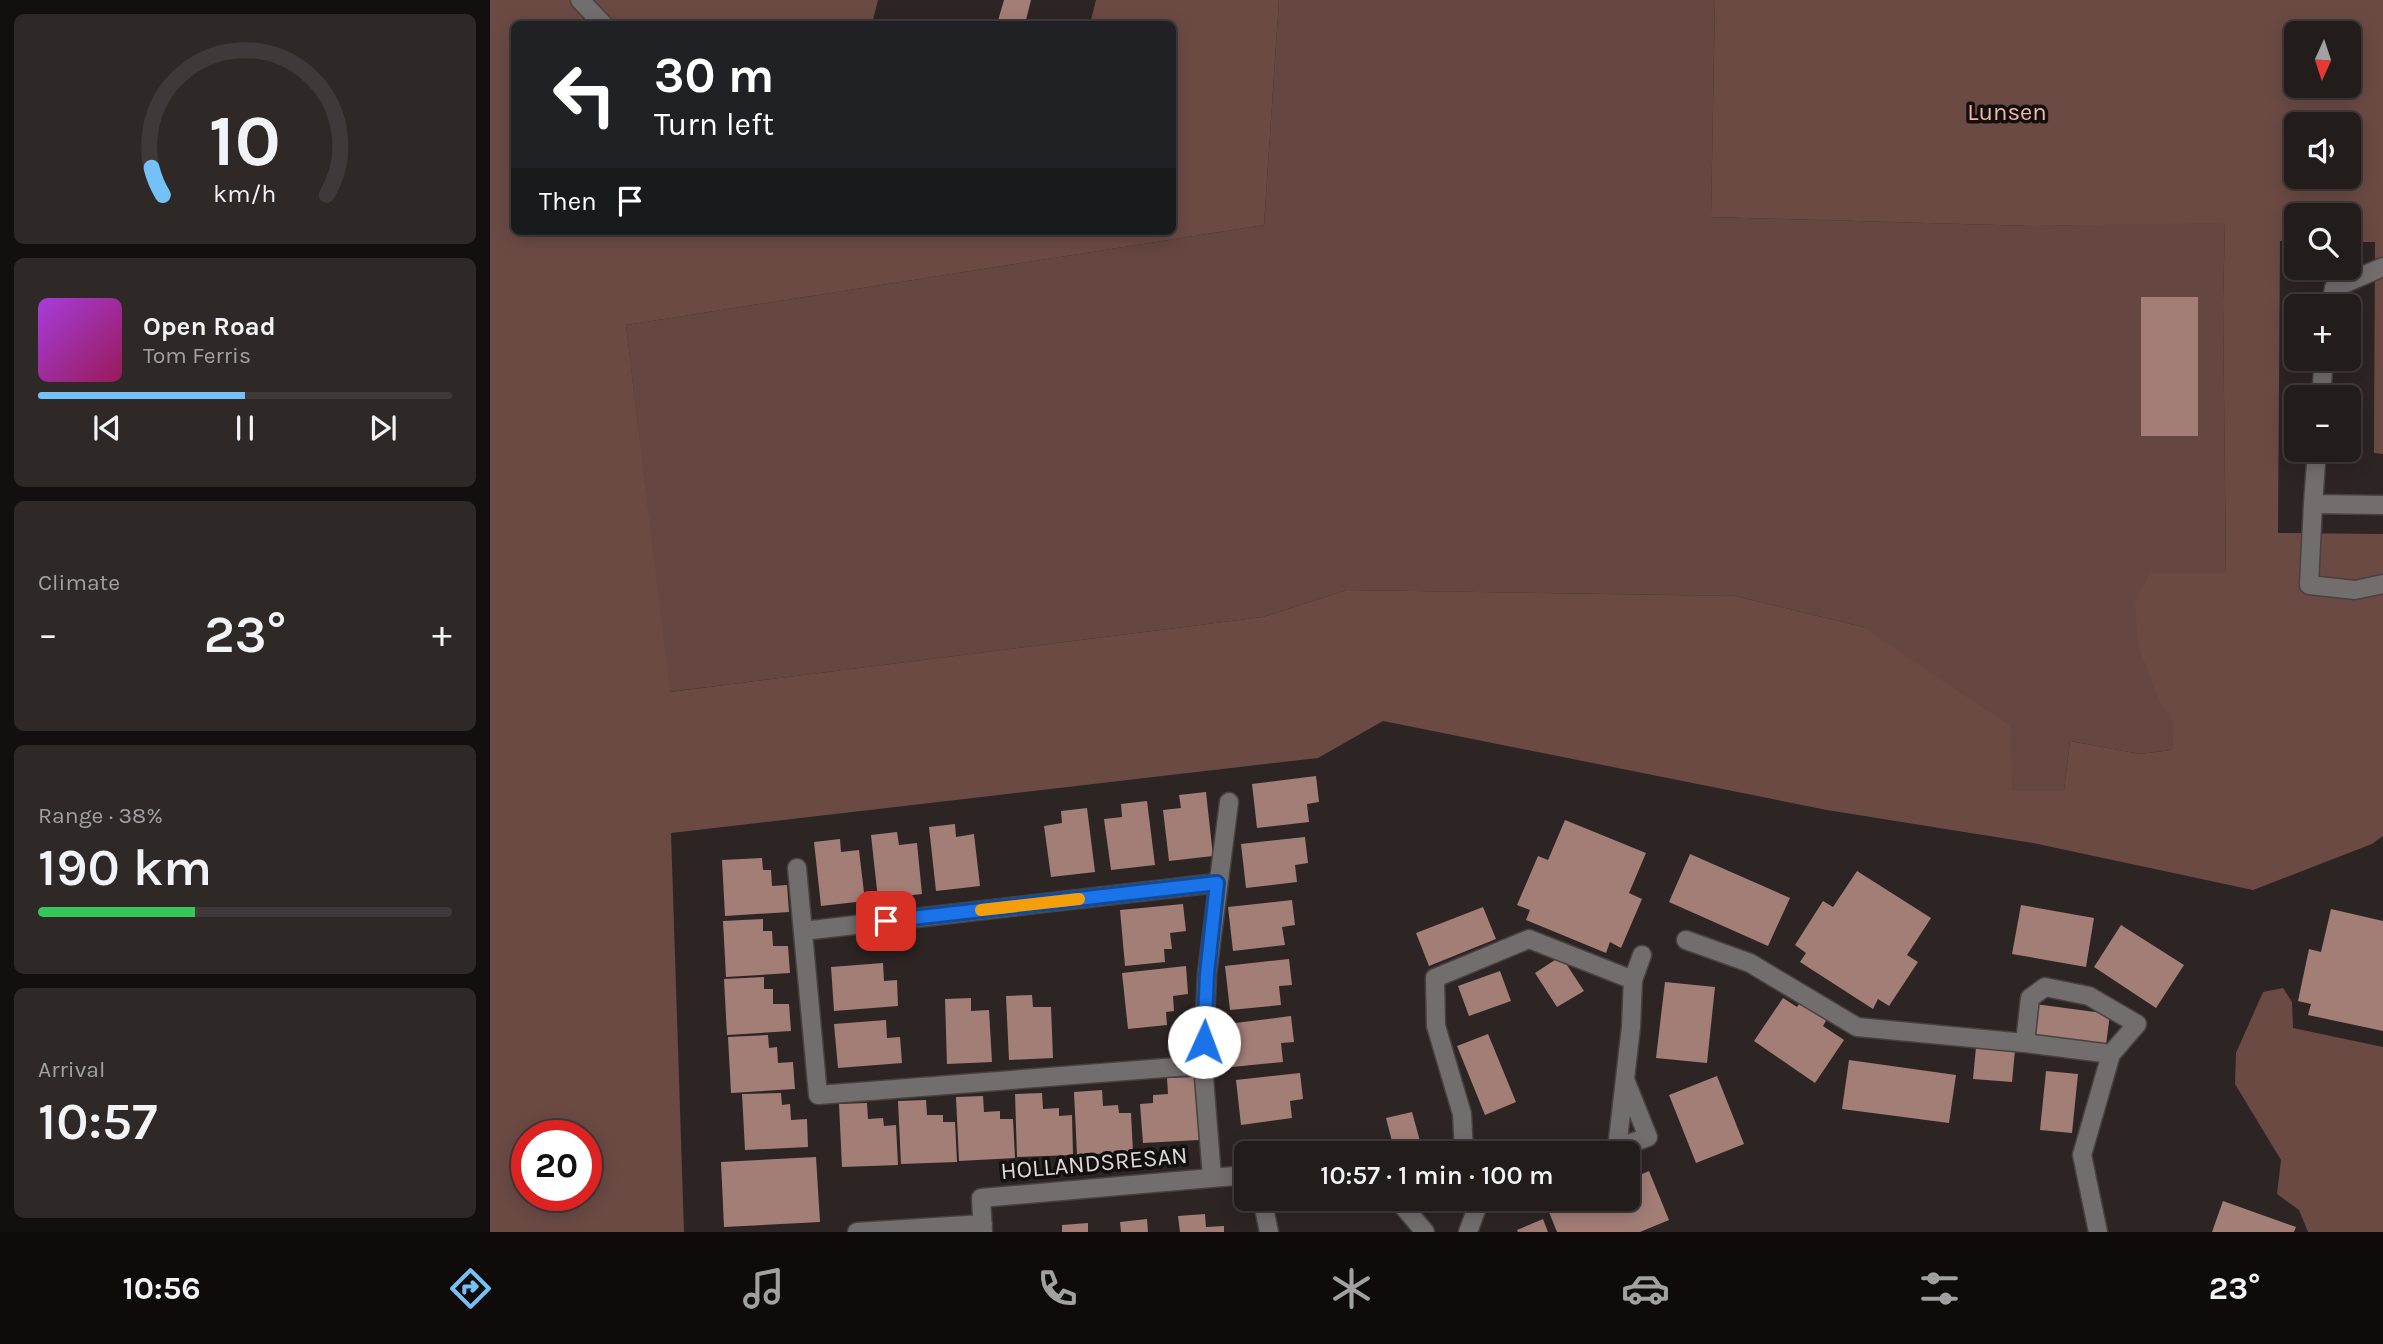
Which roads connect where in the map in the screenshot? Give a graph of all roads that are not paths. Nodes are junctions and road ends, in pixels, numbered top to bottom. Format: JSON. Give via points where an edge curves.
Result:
{"nodes":[{"id":1,"x":580,"y":0,"type":"edge"},
{"id":2,"x":600,"y":21,"type":"edge"},
{"id":3,"x":2383,"y":267,"type":"edge"},
{"id":4,"x":2333,"y":294,"type":"edge"},
{"id":5,"x":2316,"y":462,"type":"edge"},
{"id":6,"x":2313,"y":504,"type":"junction"},
{"id":7,"x":2383,"y":505,"type":"edge"},
{"id":8,"x":2383,"y":584,"type":"edge"},
{"id":9,"x":1229,"y":802,"type":"dead end"},
{"id":10,"x":797,"y":868,"type":"dead end"},
{"id":11,"x":1217,"y":883,"type":"junction"},
{"id":12,"x":803,"y":931,"type":"junction"},
{"id":13,"x":1686,"y":940,"type":"dead end"},
{"id":14,"x":1642,"y":955,"type":"dead end"},
{"id":15,"x":1633,"y":980,"type":"junction"},
{"id":16,"x":2025,"y":1043,"type":"junction"},
{"id":17,"x":2111,"y":1054,"type":"junction"},
{"id":18,"x":1203,"y":1065,"type":"junction"},
{"id":19,"x":1625,"y":1079,"type":"junction"},
{"id":20,"x":1463,"y":1141,"type":"edge"},
{"id":21,"x":1612,"y":1141,"type":"edge"},
{"id":22,"x":1636,"y":1141,"type":"edge"},
{"id":23,"x":1234,"y":1176,"type":"edge"},
{"id":24,"x":1212,"y":1177,"type":"junction"},
{"id":25,"x":1265,"y":1211,"type":"edge"},
{"id":26,"x":1407,"y":1211,"type":"edge"},
{"id":27,"x":1477,"y":1211,"type":"edge"},
{"id":28,"x":983,"y":1228,"type":"edge"},
{"id":29,"x":858,"y":1232,"type":"edge"},
{"id":30,"x":1269,"y":1232,"type":"edge"},
{"id":31,"x":1425,"y":1232,"type":"edge"},
{"id":32,"x":1468,"y":1232,"type":"edge"},
{"id":33,"x":2098,"y":1232,"type":"edge"}],
"edges":[{"from":1,"to":2,"type":"street"},
{"from":3,"to":4,"type":"street","via":[[2334,288]]},
{"from":5,"to":6,"type":"street"},
{"from":6,"to":7,"type":"street"},
{"from":6,"to":8,"type":"street","via":[[2309,585],[2355,590]]},
{"from":9,"to":11,"type":"street"},
{"from":10,"to":12,"type":"street"},
{"from":11,"to":12,"type":"street"},
{"from":11,"to":18,"type":"street"},
{"from":12,"to":18,"type":"street","via":[[818,1095]]},
{"from":13,"to":16,"type":"street","via":[[1751,963],[1857,1027]]},
{"from":14,"to":15,"type":"street"},
{"from":15,"to":19,"type":"street"},
{"from":15,"to":20,"type":"street","via":[[1529,939],[1435,978],[1436,1026],[1462,1114]]},
{"from":16,"to":17,"type":"street"},
{"from":16,"to":17,"type":"street","via":[[2029,998],[2045,987],[2089,996],[2137,1024]]},
{"from":17,"to":33,"type":"street","via":[[2082,1155]]},
{"from":18,"to":24,"type":"street"},
{"from":19,"to":21,"type":"street"},
{"from":19,"to":22,"type":"street","via":[[1648,1137]]},
{"from":23,"to":24,"type":"street","name":"HOLLANDSRESAN"},
{"from":24,"to":28,"type":"street","name":"HOLLANDSRESAN","via":[[981,1198]]},
{"from":25,"to":30,"type":"street"},
{"from":26,"to":31,"type":"street"},
{"from":27,"to":32,"type":"street"},
{"from":28,"to":29,"type":"street"}]}
